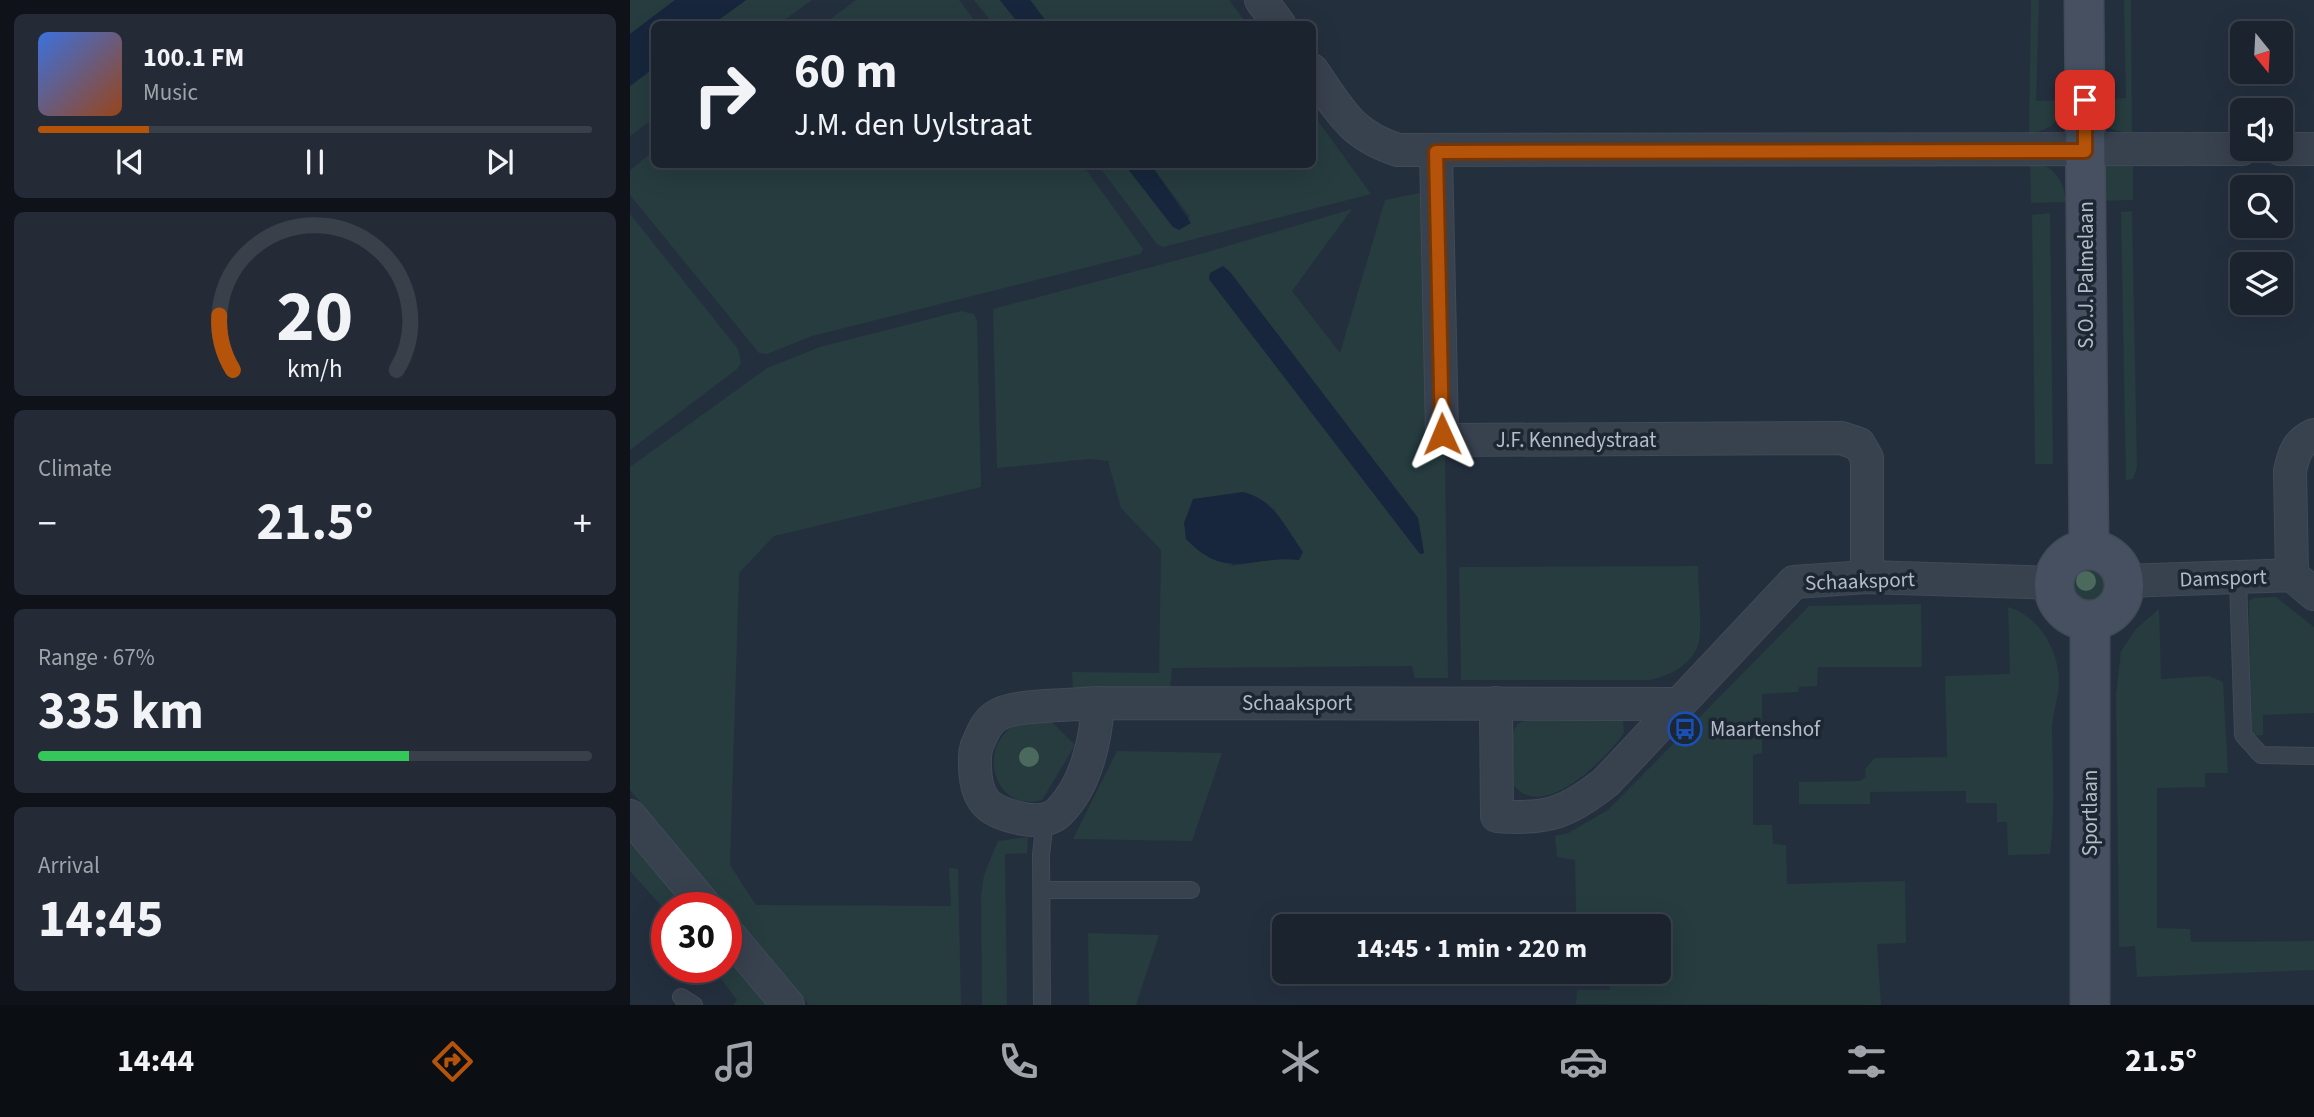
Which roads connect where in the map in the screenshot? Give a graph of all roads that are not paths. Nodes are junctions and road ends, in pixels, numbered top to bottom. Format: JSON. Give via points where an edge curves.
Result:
{"nodes":[{"id":1,"x":1261,"y":0,"type":"edge"},
{"id":2,"x":2084,"y":0,"type":"edge"},
{"id":3,"x":1277,"y":21,"type":"edge"},
{"id":4,"x":1316,"y":77,"type":"edge"},
{"id":5,"x":2230,"y":149,"type":"edge"},
{"id":6,"x":2293,"y":149,"type":"edge"},
{"id":7,"x":2314,"y":149,"type":"edge"},
{"id":8,"x":2085,"y":151,"type":"junction"},
{"id":9,"x":1436,"y":152,"type":"junction"},
{"id":10,"x":2314,"y":435,"type":"edge"},
{"id":11,"x":2089,"y":550,"type":"junction"},
{"id":12,"x":1867,"y":577,"type":"junction"},
{"id":13,"x":2238,"y":579,"type":"junction"},
{"id":14,"x":2125,"y":581,"type":"junction"},
{"id":15,"x":2054,"y":583,"type":"junction"},
{"id":16,"x":2303,"y":585,"type":"edge"},
{"id":17,"x":2090,"y":620,"type":"junction"},
{"id":18,"x":1098,"y":703,"type":"junction"},
{"id":19,"x":1496,"y":703,"type":"junction"},
{"id":20,"x":1677,"y":704,"type":"junction"},
{"id":21,"x":2314,"y":756,"type":"edge"},
{"id":22,"x":630,"y":816,"type":"edge"},
{"id":23,"x":1045,"y":820,"type":"junction"},
{"id":24,"x":1042,"y":890,"type":"junction"},
{"id":25,"x":1191,"y":890,"type":"dead end"},
{"id":26,"x":694,"y":892,"type":"edge"},
{"id":27,"x":742,"y":950,"type":"edge"},
{"id":28,"x":788,"y":1005,"type":"edge"},
{"id":29,"x":1042,"y":1005,"type":"edge"},
{"id":30,"x":2090,"y":1005,"type":"edge"}],
"edges":[{"from":1,"to":3,"type":"street"},
{"from":2,"to":8,"type":"street","name":"S.O.J. Palmelaan"},
{"from":4,"to":9,"type":"street","via":[[1354,130],[1398,150]]},
{"from":5,"to":8,"type":"street"},
{"from":6,"to":7,"type":"street"},
{"from":8,"to":9,"type":"street"},
{"from":8,"to":11,"type":"street","name":"S.O.J. Palmelaan"},
{"from":9,"to":12,"type":"street","name":"J.F. Kennedystraat","via":[[1442,434],[1451,440],[1841,438],[1859,444],[1867,458]]},
{"from":10,"to":16,"type":"street","via":[[2302,441],[2290,471]]},
{"from":11,"to":14,"type":"street","via":[[2118,563]]},
{"from":11,"to":15,"type":"street","via":[[2065,559]]},
{"from":12,"to":15,"type":"street","name":"Schaaksport"},
{"from":12,"to":20,"type":"street","name":"Schaaksport","via":[[1794,582]]},
{"from":13,"to":14,"type":"street","name":"Damsport"},
{"from":13,"to":16,"type":"street","name":"Damsport"},
{"from":13,"to":21,"type":"lane","via":[[2243,735],[2261,755]]},
{"from":14,"to":17,"type":"street","via":[[2116,608]]},
{"from":15,"to":17,"type":"street","via":[[2060,605],[2078,619]]},
{"from":17,"to":30,"type":"street","name":"Sportlaan"},
{"from":18,"to":19,"type":"street","name":"Schaaksport"},
{"from":18,"to":23,"type":"street","via":[[1096,735],[1080,780],[1058,813]]},
{"from":18,"to":23,"type":"street","name":"Schaaksport","via":[[1004,711],[986,725],[975,749],[976,787],[984,802],[1000,814]]},
{"from":19,"to":20,"type":"street","name":"Schaaksport"},
{"from":19,"to":20,"type":"street","name":"Schaaksport","via":[[1497,816],[1526,818],[1562,813],[1585,799]]},
{"from":22,"to":26,"type":"street"},
{"from":23,"to":24,"type":"lane"},
{"from":24,"to":25,"type":"lane"},
{"from":24,"to":29,"type":"lane"},
{"from":27,"to":28,"type":"street"}]}
